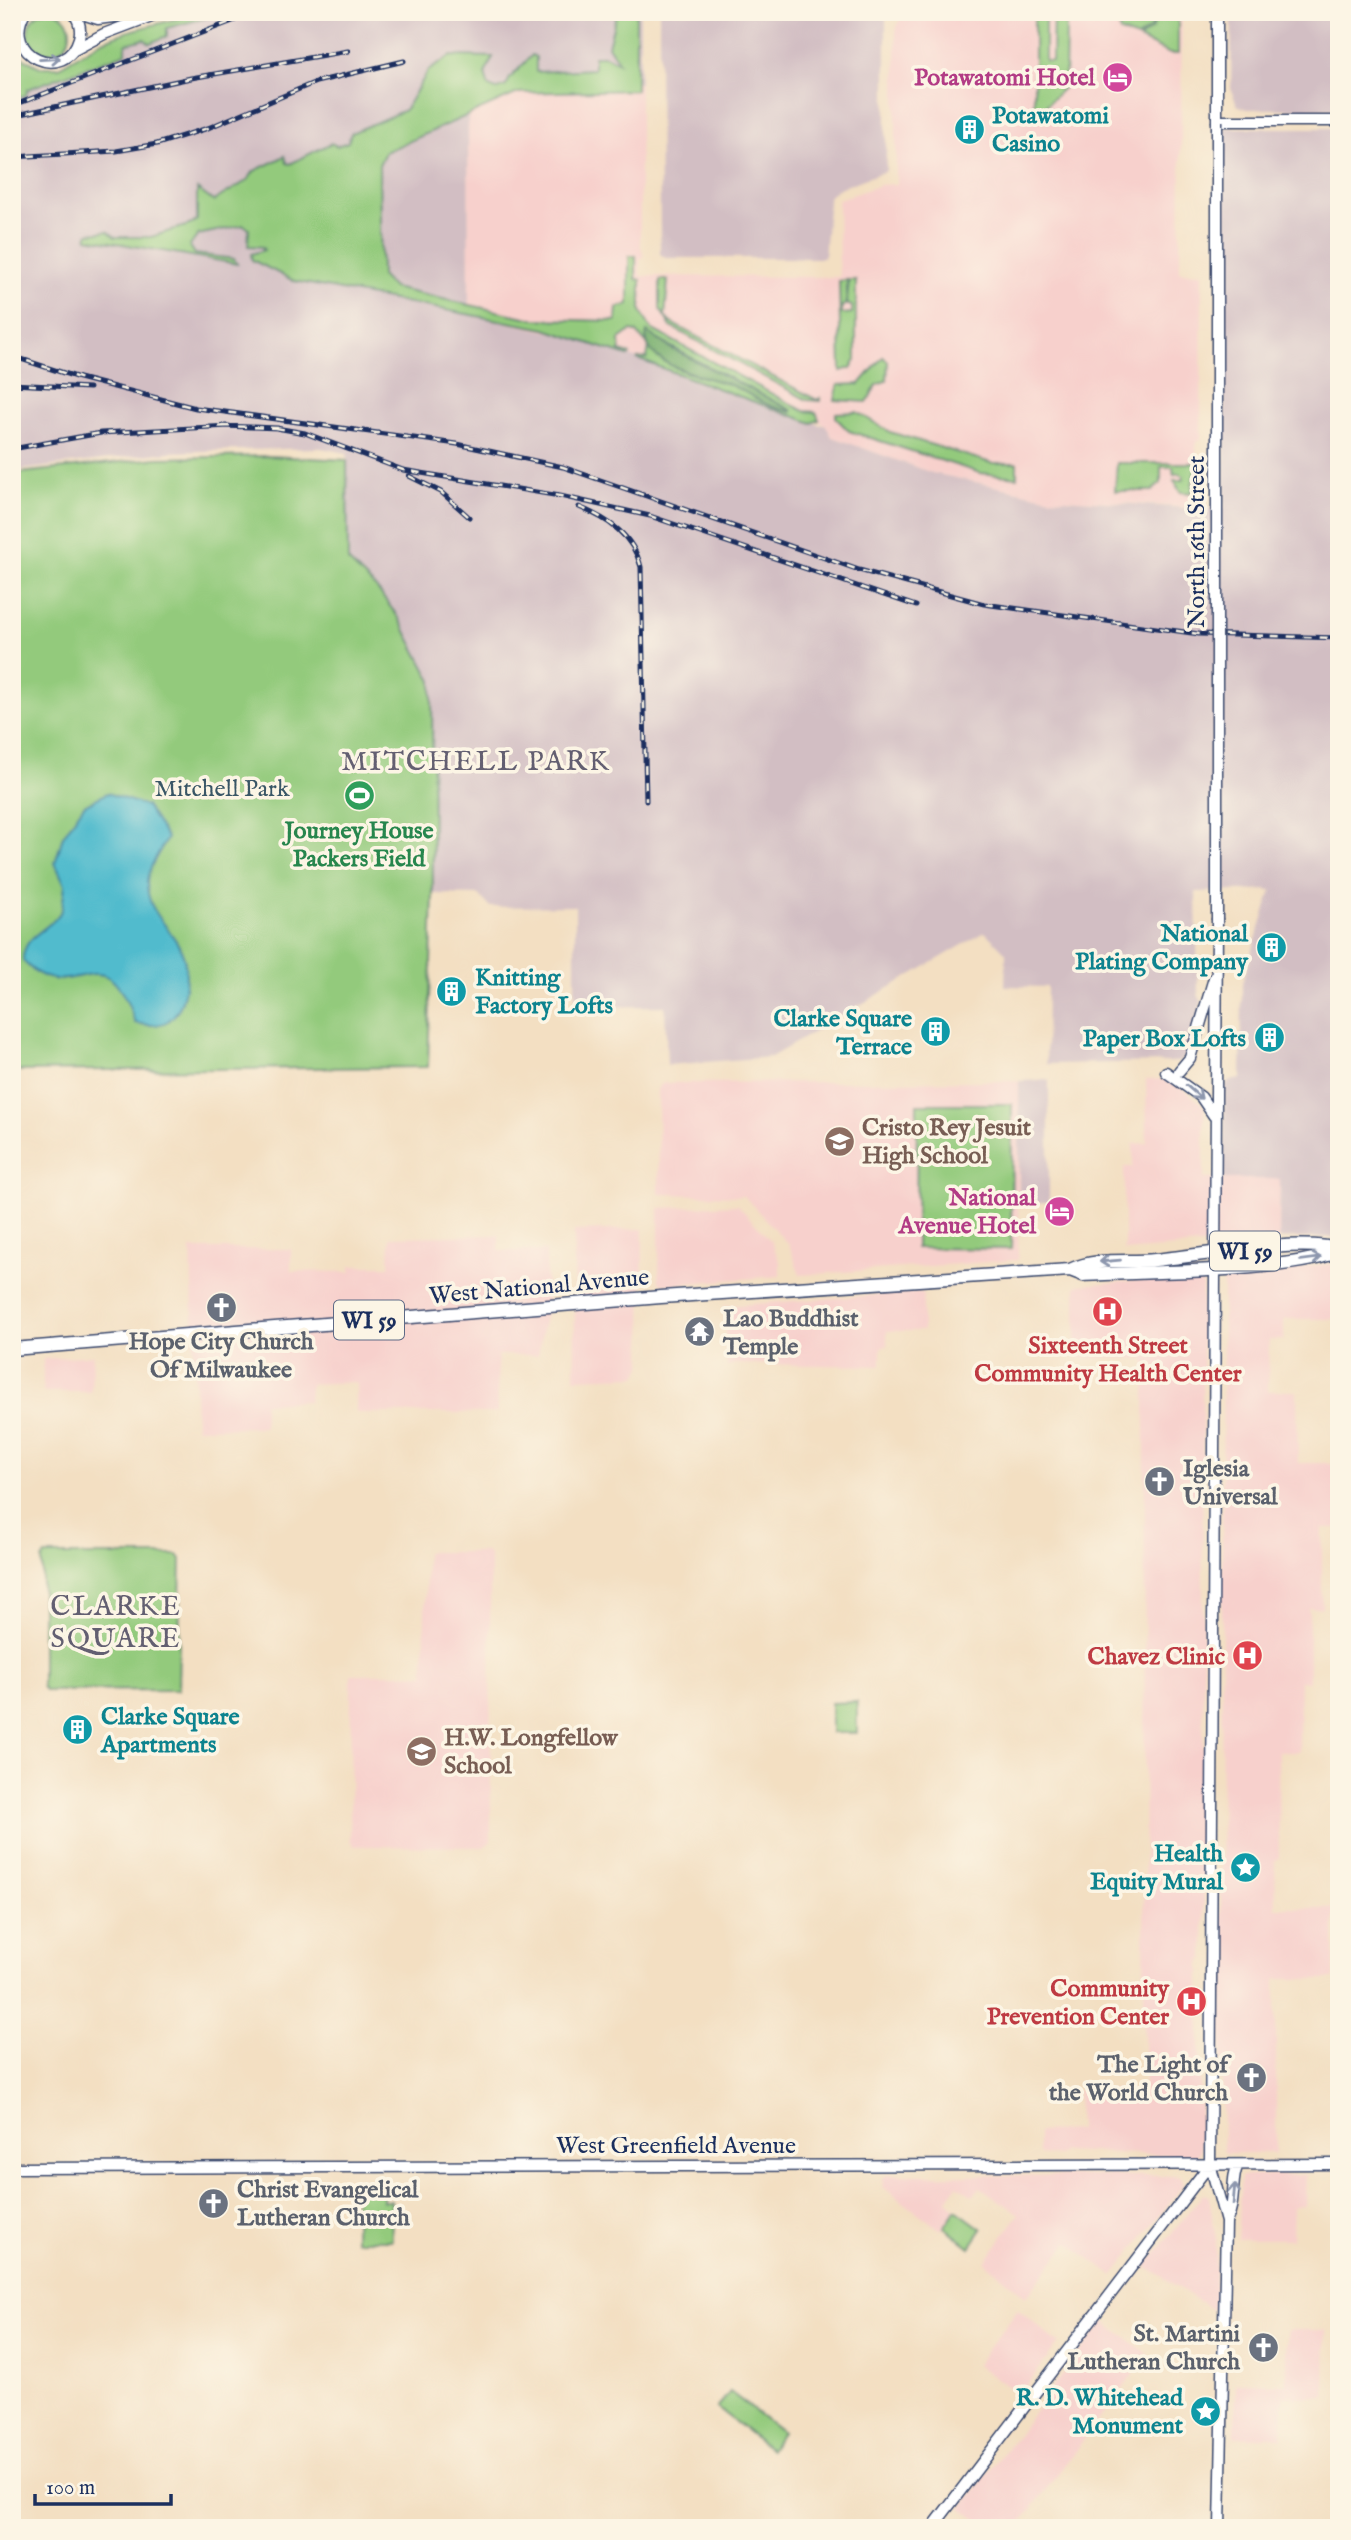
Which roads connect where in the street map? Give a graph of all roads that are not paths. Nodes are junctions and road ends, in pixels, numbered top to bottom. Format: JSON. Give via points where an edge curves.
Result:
{"nodes":[{"id":1,"x":25,"y":12,"type":"edge"},
{"id":2,"x":74,"y":12,"type":"edge"},
{"id":3,"x":150,"y":12,"type":"edge"},
{"id":4,"x":162,"y":12,"type":"edge"},
{"id":5,"x":1217,"y":12,"type":"edge"},
{"id":6,"x":12,"y":19,"type":"edge"},
{"id":7,"x":12,"y":45,"type":"edge"},
{"id":8,"x":72,"y":51,"type":"junction"},
{"id":9,"x":28,"y":53,"type":"junction"},
{"id":10,"x":1217,"y":121,"type":"junction"},
{"id":11,"x":1339,"y":121,"type":"edge"},
{"id":12,"x":1217,"y":968,"type":"junction"},
{"id":13,"x":1179,"y":1071,"type":"dead end"},
{"id":14,"x":1166,"y":1072,"type":"dead end"},
{"id":15,"x":1216,"y":1119,"type":"junction"},
{"id":16,"x":1283,"y":1247,"type":"junction"},
{"id":17,"x":1339,"y":1250,"type":"edge"},
{"id":18,"x":1216,"y":1253,"type":"junction"},
{"id":19,"x":1282,"y":1263,"type":"junction"},
{"id":20,"x":1151,"y":1266,"type":"junction"},
{"id":21,"x":1215,"y":1269,"type":"junction"},
{"id":22,"x":12,"y":1349,"type":"edge"},
{"id":23,"x":1339,"y":2164,"type":"edge"},
{"id":24,"x":1210,"y":2165,"type":"junction"},
{"id":25,"x":1238,"y":2165,"type":"junction"},
{"id":26,"x":12,"y":2168,"type":"edge"},
{"id":27,"x":1226,"y":2222,"type":"junction"},
{"id":28,"x":932,"y":2528,"type":"edge"},
{"id":29,"x":1220,"y":2528,"type":"edge"}],
"edges":[{"from":1,"to":6,"type":"main road"},
{"from":1,"to":9,"type":"main road","via":[[18,34]]},
{"from":2,"to":3,"type":"main road","via":[[98,19]]},
{"from":2,"to":8,"type":"main road","via":[[80,32]]},
{"from":4,"to":8,"type":"main road"},
{"from":5,"to":10,"type":"main road","name":"North 16th Street"},
{"from":7,"to":9,"type":"main road"},
{"from":9,"to":8,"type":"main road","one_way":true,"via":[[48,62]]},
{"from":10,"to":11,"type":"main road"},
{"from":10,"to":12,"type":"main road","name":"North 16th Street","bridge":true},
{"from":12,"to":13,"type":"main road","via":[[1190,1058]]},
{"from":12,"to":15,"type":"main road","name":"North 16th Street"},
{"from":14,"to":15,"type":"main road","one_way":true,"via":[[1201,1097]]},
{"from":15,"to":18,"type":"main road","name":"North 16th Street"},
{"from":16,"to":17,"type":"main road","name":"West National Avenue","number":"WI 59","via":[[1327,1245]]},
{"from":16,"to":18,"type":"main road","name":"West National Avenue","number":"WI 59"},
{"from":16,"to":19,"type":"main road"},
{"from":19,"to":17,"type":"main road","name":"West National Avenue","number":"WI 59","one_way":true,"via":[[1330,1256]]},
{"from":18,"to":20,"type":"main road","name":"West National Avenue","number":"WI 59"},
{"from":18,"to":21,"type":"main road","name":"North 16th Street"},
{"from":19,"to":21,"type":"main road","name":"West National Avenue","number":"WI 59"},
{"from":20,"to":21,"type":"main road","name":"West National Avenue","number":"WI 59"},
{"from":20,"to":22,"type":"main road","name":"West National Avenue","number":"WI 59","via":[[1083,1275],[1070,1270],[651,1298]]},
{"from":21,"to":24,"type":"main road","name":"North 16th Street"},
{"from":23,"to":25,"type":"main road","name":"West Greenfield Avenue"},
{"from":24,"to":25,"type":"main road","name":"West Greenfield Avenue"},
{"from":24,"to":26,"type":"main road","name":"West Greenfield Avenue"},
{"from":24,"to":27,"type":"main road","name":"North 16th Street"},
{"from":24,"to":28,"type":"main road"},
{"from":27,"to":25,"type":"main road","one_way":true},
{"from":27,"to":29,"type":"main road"}]}
